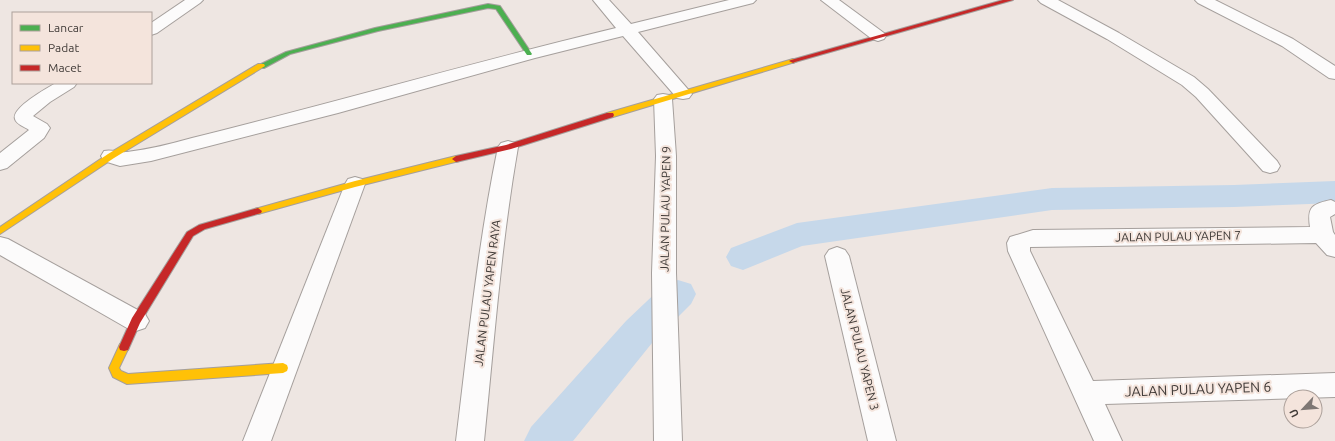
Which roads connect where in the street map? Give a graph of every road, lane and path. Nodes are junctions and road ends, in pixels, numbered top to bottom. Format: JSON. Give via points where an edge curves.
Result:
{"nodes":[{"id":1,"x":195,"y":0,"type":"edge"},
{"id":2,"x":601,"y":0,"type":"edge"},
{"id":3,"x":748,"y":0,"type":"edge"},
{"id":4,"x":829,"y":0,"type":"edge"},
{"id":5,"x":1010,"y":0,"type":"edge"},
{"id":6,"x":1046,"y":0,"type":"edge"},
{"id":7,"x":1203,"y":0,"type":"edge"},
{"id":8,"x":152,"y":29,"type":"edge"},
{"id":9,"x":627,"y":30,"type":"junction"},
{"id":10,"x":878,"y":36,"type":"junction"},
{"id":11,"x":529,"y":54,"type":"junction"},
{"id":12,"x":1335,"y":74,"type":"edge"},
{"id":13,"x":66,"y":84,"type":"edge"},
{"id":14,"x":683,"y":94,"type":"junction"},
{"id":15,"x":663,"y":99,"type":"junction"},
{"id":16,"x":508,"y":147,"type":"junction"},
{"id":17,"x":111,"y":156,"type":"junction"},
{"id":18,"x":0,"y":162,"type":"edge"},
{"id":19,"x":1270,"y":166,"type":"dead end"},
{"id":20,"x":355,"y":184,"type":"junction"},
{"id":21,"x":1331,"y":208,"type":"dead end"},
{"id":22,"x":0,"y":231,"type":"edge"},
{"id":23,"x":1328,"y":242,"type":"edge"},
{"id":24,"x":0,"y":244,"type":"edge"},
{"id":25,"x":837,"y":256,"type":"dead end"},
{"id":26,"x":136,"y":321,"type":"junction"},
{"id":27,"x":283,"y":368,"type":"junction"},
{"id":28,"x":1335,"y":385,"type":"edge"},
{"id":29,"x":1085,"y":393,"type":"junction"},
{"id":30,"x":257,"y":441,"type":"edge"},
{"id":31,"x":470,"y":441,"type":"edge"},
{"id":32,"x":668,"y":441,"type":"edge"},
{"id":33,"x":882,"y":441,"type":"edge"},
{"id":34,"x":1108,"y":441,"type":"edge"}],
"edges":[{"from":1,"to":8,"type":"street"},
{"from":2,"to":9,"type":"street"},
{"from":3,"to":9,"type":"street"},
{"from":4,"to":10,"type":"street"},
{"from":5,"to":10,"type":"street"},
{"from":6,"to":19,"type":"street","via":[[1188,81]]},
{"from":7,"to":12,"type":"street","via":[[1281,38]]},
{"from":9,"to":11,"type":"street"},
{"from":9,"to":14,"type":"street"},
{"from":10,"to":14,"type":"street"},
{"from":11,"to":17,"type":"street","via":[[331,109],[151,155],[128,159]]},
{"from":11,"to":17,"type":"street","via":[[498,7],[476,8],[392,26],[278,56]]},
{"from":13,"to":18,"type":"street","via":[[24,114],[24,119],[40,128],[37,134]]},
{"from":14,"to":15,"type":"street"},
{"from":15,"to":16,"type":"street"},
{"from":15,"to":32,"type":"street","name":"JALAN PULAU YAPEN 9","via":[[666,156],[664,273]]},
{"from":16,"to":20,"type":"street"},
{"from":16,"to":31,"type":"street","name":"JALAN PULAU YAPEN RAYA","via":[[488,277]]},
{"from":17,"to":22,"type":"street"},
{"from":20,"to":26,"type":"street","via":[[198,229],[188,237]]},
{"from":20,"to":27,"type":"street"},
{"from":21,"to":23,"type":"street","via":[[1319,214]]},
{"from":23,"to":29,"type":"street","name":"JALAN PULAU YAPEN 7","via":[[1033,238],[1018,243],[1019,251]]},
{"from":24,"to":26,"type":"street"},
{"from":25,"to":33,"type":"street","name":"JALAN PULAU YAPEN 3"},
{"from":26,"to":27,"type":"street","via":[[114,366],[117,374],[126,379]]},
{"from":27,"to":30,"type":"street"},
{"from":28,"to":29,"type":"street","name":"JALAN PULAU YAPEN 6"},
{"from":29,"to":34,"type":"street"}]}
